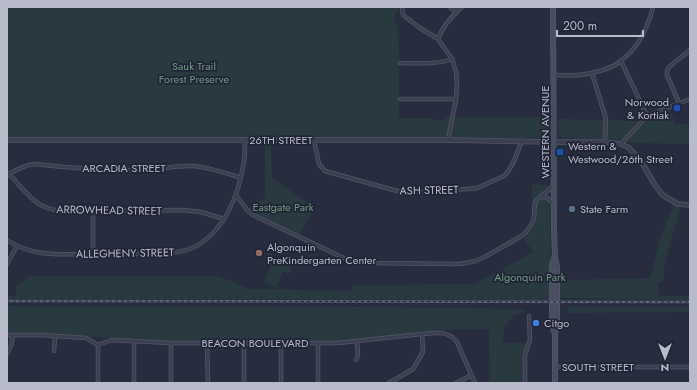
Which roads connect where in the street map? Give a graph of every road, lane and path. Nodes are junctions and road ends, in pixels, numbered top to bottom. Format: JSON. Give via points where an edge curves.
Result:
{"nodes":[{"id":1,"x":402,"y":7,"type":"edge"},
{"id":2,"x":450,"y":7,"type":"edge"},
{"id":3,"x":462,"y":7,"type":"edge"},
{"id":4,"x":553,"y":7,"type":"edge"},
{"id":5,"x":653,"y":7,"type":"edge"},
{"id":6,"x":456,"y":13,"type":"junction"},
{"id":7,"x":438,"y":39,"type":"junction"},
{"id":8,"x":690,"y":50,"type":"edge"},
{"id":9,"x":452,"y":59,"type":"junction"},
{"id":10,"x":621,"y":61,"type":"junction"},
{"id":11,"x":400,"y":63,"type":"dead end"},
{"id":12,"x":592,"y":73,"type":"junction"},
{"id":13,"x":554,"y":75,"type":"junction"},
{"id":14,"x":400,"y":99,"type":"dead end"},
{"id":15,"x":456,"y":99,"type":"junction"},
{"id":16,"x":690,"y":99,"type":"edge"},
{"id":17,"x":678,"y":104,"type":"junction"},
{"id":18,"x":648,"y":116,"type":"junction"},
{"id":19,"x":7,"y":140,"type":"edge"},
{"id":20,"x":245,"y":140,"type":"junction"},
{"id":21,"x":314,"y":140,"type":"junction"},
{"id":22,"x":448,"y":140,"type":"junction"},
{"id":23,"x":522,"y":141,"type":"junction"},
{"id":24,"x":554,"y":142,"type":"junction"},
{"id":25,"x":605,"y":142,"type":"junction"},
{"id":26,"x":621,"y":144,"type":"junction"},
{"id":27,"x":8,"y":173,"type":"edge"},
{"id":28,"x":241,"y":178,"type":"junction"},
{"id":29,"x":554,"y":186,"type":"junction"},
{"id":30,"x":236,"y":195,"type":"junction"},
{"id":31,"x":540,"y":197,"type":"junction"},
{"id":32,"x":554,"y":204,"type":"junction"},
{"id":33,"x":690,"y":205,"type":"edge"},
{"id":34,"x":93,"y":211,"type":"junction"},
{"id":35,"x":224,"y":220,"type":"junction"},
{"id":36,"x":7,"y":240,"type":"edge"},
{"id":37,"x":17,"y":246,"type":"junction"},
{"id":38,"x":93,"y":254,"type":"junction"},
{"id":39,"x":7,"y":264,"type":"edge"},
{"id":40,"x":529,"y":316,"type":"dead end"},
{"id":41,"x":422,"y":334,"type":"junction"},
{"id":42,"x":7,"y":335,"type":"edge"},
{"id":43,"x":12,"y":335,"type":"junction"},
{"id":44,"x":55,"y":336,"type":"junction"},
{"id":45,"x":134,"y":341,"type":"junction"},
{"id":46,"x":357,"y":341,"type":"junction"},
{"id":47,"x":171,"y":343,"type":"junction"},
{"id":48,"x":207,"y":343,"type":"junction"},
{"id":49,"x":244,"y":343,"type":"junction"},
{"id":50,"x":281,"y":343,"type":"junction"},
{"id":51,"x":318,"y":343,"type":"junction"},
{"id":52,"x":98,"y":345,"type":"junction"},
{"id":53,"x":54,"y":351,"type":"dead end"},
{"id":54,"x":7,"y":354,"type":"edge"},
{"id":55,"x":356,"y":360,"type":"dead end"},
{"id":56,"x":555,"y":367,"type":"junction"},
{"id":57,"x":690,"y":367,"type":"edge"},
{"id":58,"x":472,"y":375,"type":"junction"},
{"id":59,"x":98,"y":383,"type":"edge"},
{"id":60,"x":134,"y":383,"type":"edge"},
{"id":61,"x":171,"y":383,"type":"edge"},
{"id":62,"x":208,"y":383,"type":"edge"},
{"id":63,"x":244,"y":383,"type":"edge"},
{"id":64,"x":281,"y":383,"type":"edge"},
{"id":65,"x":318,"y":383,"type":"edge"},
{"id":66,"x":389,"y":383,"type":"edge"},
{"id":67,"x":456,"y":383,"type":"edge"},
{"id":68,"x":475,"y":383,"type":"edge"},
{"id":69,"x":525,"y":383,"type":"edge"},
{"id":70,"x":555,"y":383,"type":"edge"}],
"edges":[{"from":1,"to":7,"type":"street","via":[[403,15]]},
{"from":2,"to":6,"type":"street"},
{"from":3,"to":6,"type":"street"},
{"from":4,"to":13,"type":"main road","name":"WESTERN AVENUE"},
{"from":5,"to":10,"type":"street","via":[[637,44]]},
{"from":6,"to":7,"type":"street"},
{"from":7,"to":9,"type":"street"},
{"from":8,"to":17,"type":"street","via":[[667,71]]},
{"from":9,"to":11,"type":"street","via":[[436,63]]},
{"from":9,"to":15,"type":"street","via":[[456,72]]},
{"from":10,"to":12,"type":"street"},
{"from":10,"to":18,"type":"street"},
{"from":12,"to":13,"type":"street"},
{"from":12,"to":25,"type":"street","via":[[606,119]]},
{"from":13,"to":24,"type":"main road","name":"WESTERN AVENUE"},
{"from":14,"to":15,"type":"street"},
{"from":15,"to":22,"type":"street"},
{"from":16,"to":17,"type":"street"},
{"from":17,"to":18,"type":"street"},
{"from":18,"to":26,"type":"street"},
{"from":19,"to":20,"type":"street","name":"26TH STREET"},
{"from":20,"to":21,"type":"street","name":"26TH STREET"},
{"from":20,"to":28,"type":"street","name":"ALLEGHENY STREET"},
{"from":21,"to":22,"type":"street","name":"26TH STREET"},
{"from":21,"to":23,"type":"street","name":"ASH STREET","via":[[319,164],[325,171],[406,192],[477,188],[507,173]]},
{"from":22,"to":23,"type":"street","name":"26TH STREET"},
{"from":23,"to":24,"type":"street","name":"26TH STREET"},
{"from":24,"to":25,"type":"street","name":"26TH STREET"},
{"from":24,"to":29,"type":"main road","name":"WESTERN AVENUE"},
{"from":25,"to":26,"type":"street","name":"26TH STREET"},
{"from":26,"to":33,"type":"street","via":[[639,158],[664,196],[678,204]]},
{"from":27,"to":28,"type":"street","name":"ARCADIA STREET","via":[[28,164],[104,170],[193,166]]},
{"from":27,"to":34,"type":"street","name":"ARROWHEAD STREET","via":[[32,199],[46,208],[61,211]]},
{"from":28,"to":30,"type":"street","name":"ALLEGHENY STREET"},
{"from":29,"to":31,"type":"street"},
{"from":29,"to":32,"type":"main road","name":"WESTERN AVENUE"},
{"from":30,"to":31,"type":"street","via":[[253,215],[348,260],[373,263],[458,264],[479,260],[526,233],[534,217],[534,206]]},
{"from":30,"to":35,"type":"street","name":"ALLEGHENY STREET"},
{"from":31,"to":32,"type":"street","via":[[546,197]]},
{"from":32,"to":56,"type":"main road","name":"WESTERN AVENUE","via":[[552,325],[555,335]]},
{"from":34,"to":35,"type":"street","name":"ARROWHEAD STREET","via":[[183,210],[201,212]]},
{"from":34,"to":38,"type":"street"},
{"from":35,"to":38,"type":"street","name":"ALLEGHENY STREET","via":[[217,230],[199,244],[181,251],[158,254]]},
{"from":36,"to":37,"type":"street","name":"ALLEGHENY STREET"},
{"from":37,"to":38,"type":"street","name":"ALLEGHENY STREET","via":[[41,254]]},
{"from":37,"to":39,"type":"street"},
{"from":40,"to":69,"type":"street","via":[[530,340],[525,355]]},
{"from":41,"to":46,"type":"street","name":"BEACON BOULEVARD"},
{"from":41,"to":58,"type":"street","name":"BEACON BOULEVARD","via":[[443,333],[452,337],[459,345]]},
{"from":41,"to":66,"type":"street","via":[[423,352],[413,369]]},
{"from":42,"to":43,"type":"street"},
{"from":43,"to":44,"type":"street"},
{"from":43,"to":54,"type":"street","via":[[12,346]]},
{"from":44,"to":52,"type":"street","via":[[86,338]]},
{"from":44,"to":53,"type":"street"},
{"from":45,"to":47,"type":"street","name":"BEACON BOULEVARD"},
{"from":45,"to":52,"type":"street","name":"BEACON BOULEVARD","via":[[111,340]]},
{"from":45,"to":60,"type":"street"},
{"from":46,"to":51,"type":"street","name":"BEACON BOULEVARD"},
{"from":46,"to":55,"type":"street"},
{"from":47,"to":48,"type":"street","name":"BEACON BOULEVARD"},
{"from":47,"to":61,"type":"street"},
{"from":48,"to":49,"type":"street","name":"BEACON BOULEVARD"},
{"from":48,"to":62,"type":"street"},
{"from":49,"to":50,"type":"street","name":"BEACON BOULEVARD"},
{"from":49,"to":63,"type":"street"},
{"from":50,"to":51,"type":"street","name":"BEACON BOULEVARD"},
{"from":50,"to":64,"type":"street"},
{"from":51,"to":65,"type":"street"},
{"from":52,"to":59,"type":"street"},
{"from":56,"to":57,"type":"street","name":"SOUTH STREET"},
{"from":56,"to":70,"type":"main road","name":"WESTERN AVENUE"},
{"from":58,"to":67,"type":"street"},
{"from":58,"to":68,"type":"street","name":"BEACON BOULEVARD"}]}
